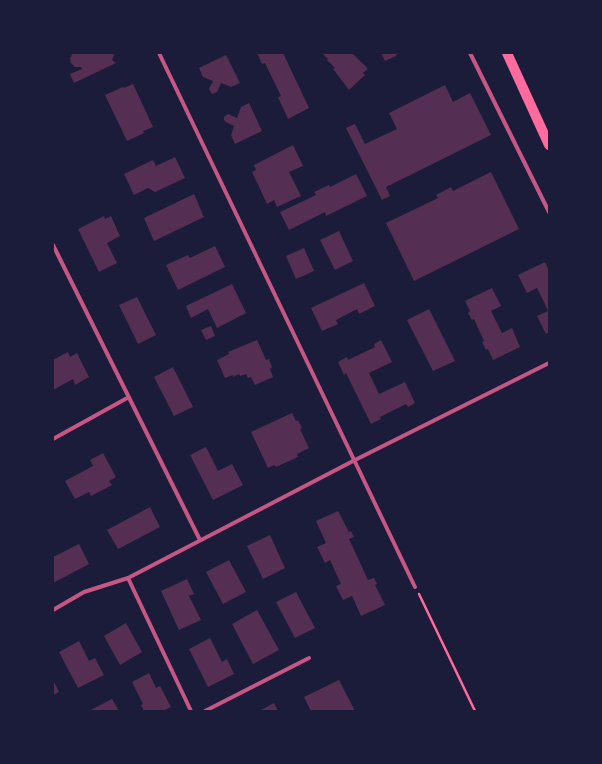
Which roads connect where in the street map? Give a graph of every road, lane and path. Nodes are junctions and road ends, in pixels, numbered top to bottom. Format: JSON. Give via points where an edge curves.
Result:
{"nodes":[{"id":1,"x":159,"y":53,"type":"edge"},
{"id":2,"x":470,"y":53,"type":"edge"},
{"id":3,"x":507,"y":53,"type":"edge"},
{"id":4,"x":549,"y":145,"type":"edge"},
{"id":5,"x":549,"y":212,"type":"edge"},
{"id":6,"x":53,"y":245,"type":"edge"},
{"id":7,"x":549,"y":363,"type":"edge"},
{"id":8,"x":129,"y":398,"type":"junction"},
{"id":9,"x":53,"y":439,"type":"edge"},
{"id":10,"x":355,"y":460,"type":"junction"},
{"id":11,"x":200,"y":540,"type":"junction"},
{"id":12,"x":128,"y":578,"type":"junction"},
{"id":13,"x":415,"y":587,"type":"joint"},
{"id":14,"x":53,"y":610,"type":"edge"},
{"id":15,"x":309,"y":658,"type":"dead end"},
{"id":16,"x":191,"y":711,"type":"edge"},
{"id":17,"x":204,"y":711,"type":"edge"},
{"id":18,"x":475,"y":711,"type":"edge"}],
"edges":[{"from":1,"to":10,"type":"street"},
{"from":2,"to":5,"type":"street"},
{"from":3,"to":4,"type":"main road"},
{"from":6,"to":8,"type":"street"},
{"from":7,"to":10,"type":"street"},
{"from":8,"to":9,"type":"street"},
{"from":8,"to":11,"type":"street"},
{"from":10,"to":11,"type":"street"},
{"from":10,"to":13,"type":"street"},
{"from":11,"to":12,"type":"street"},
{"from":12,"to":14,"type":"street","via":[[84,592]]},
{"from":12,"to":16,"type":"street"},
{"from":13,"to":18,"type":"path"},
{"from":15,"to":17,"type":"street"}]}
